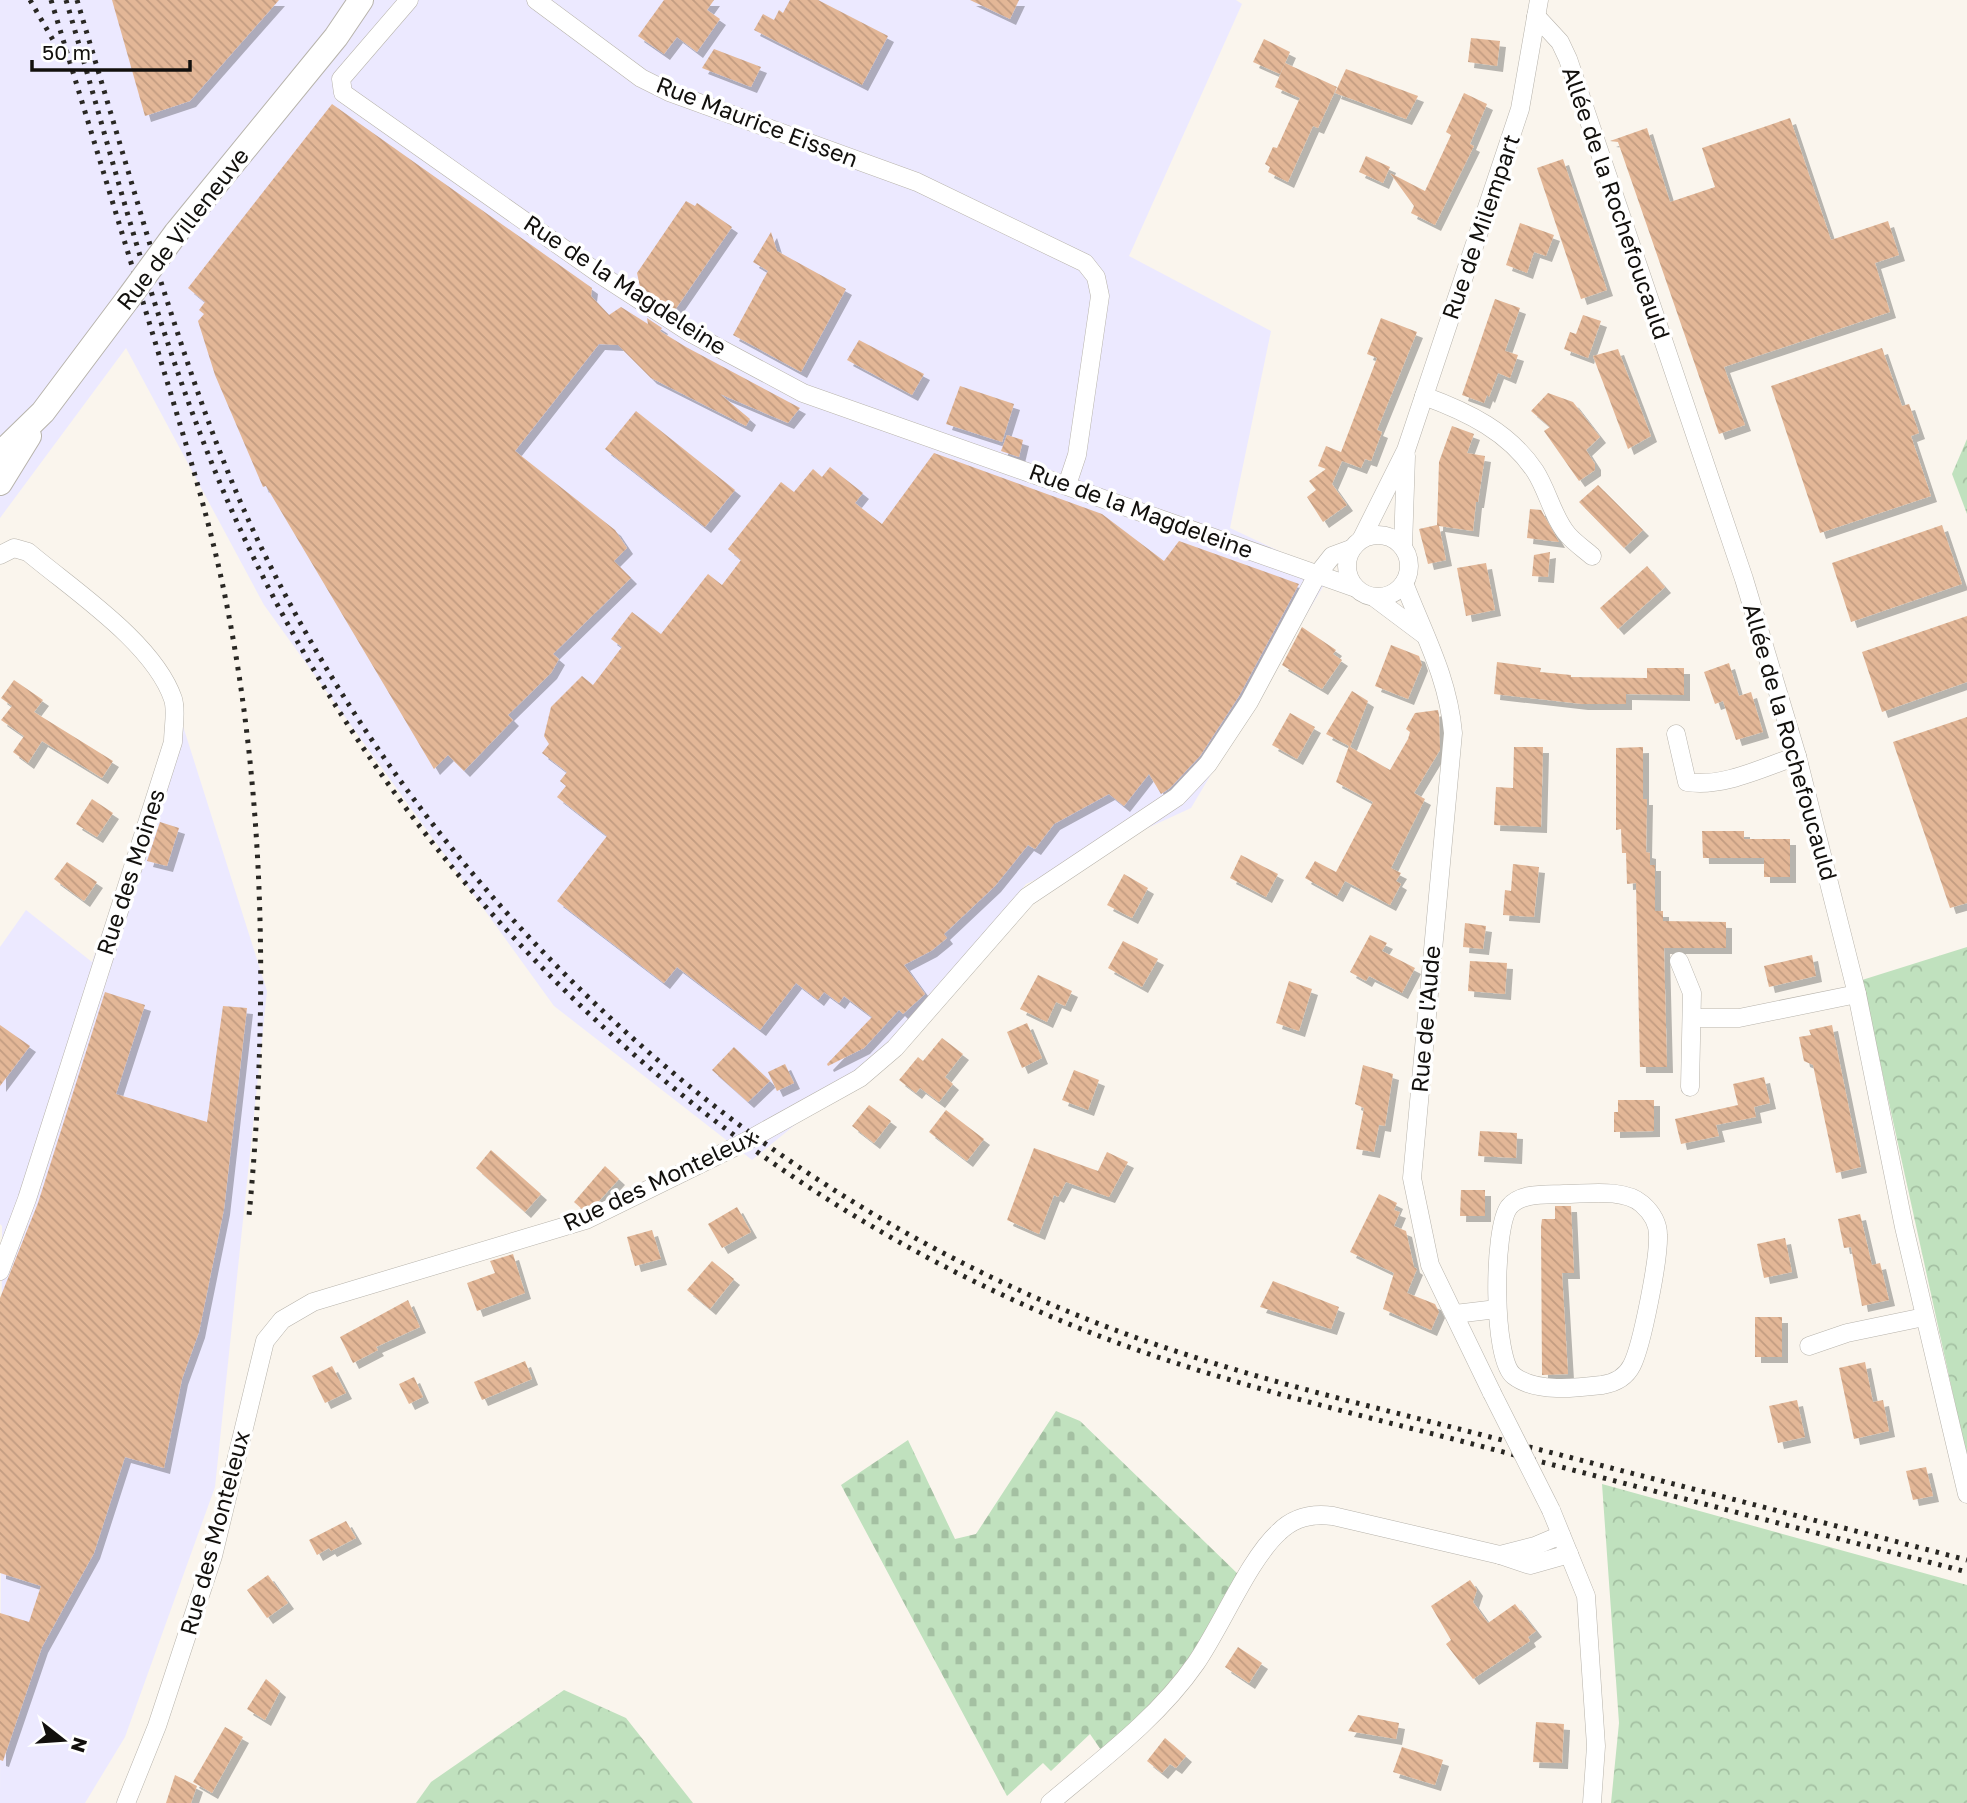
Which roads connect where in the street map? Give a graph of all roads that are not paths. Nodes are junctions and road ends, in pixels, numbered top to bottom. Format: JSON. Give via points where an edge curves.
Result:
{"nodes":[{"id":1,"x":361,"y":0,"type":"edge"},
{"id":2,"x":370,"y":0,"type":"edge"},
{"id":3,"x":409,"y":0,"type":"edge"},
{"id":4,"x":536,"y":0,"type":"edge"},
{"id":5,"x":1538,"y":8,"type":"edge"},
{"id":6,"x":337,"y":37,"type":"junction"},
{"id":7,"x":1424,"y":396,"type":"junction"},
{"id":8,"x":43,"y":412,"type":"junction"},
{"id":9,"x":1406,"y":450,"type":"junction"},
{"id":10,"x":0,"y":454,"type":"edge"},
{"id":11,"x":0,"y":483,"type":"edge"},
{"id":12,"x":1067,"y":485,"type":"junction"},
{"id":13,"x":1356,"y":544,"type":"junction"},
{"id":14,"x":1403,"y":547,"type":"junction"},
{"id":15,"x":0,"y":555,"type":"edge"},
{"id":16,"x":1592,"y":556,"type":"dead end"},
{"id":17,"x":1317,"y":575,"type":"junction"},
{"id":18,"x":1404,"y":583,"type":"junction"},
{"id":19,"x":1353,"y":587,"type":"junction"},
{"id":20,"x":1375,"y":598,"type":"junction"},
{"id":21,"x":1424,"y":636,"type":"junction"},
{"id":22,"x":1675,"y":734,"type":"dead end"},
{"id":23,"x":1797,"y":756,"type":"junction"},
{"id":24,"x":1679,"y":961,"type":"dead end"},
{"id":25,"x":1857,"y":994,"type":"junction"},
{"id":26,"x":1692,"y":1018,"type":"junction"},
{"id":27,"x":1690,"y":1087,"type":"dead end"},
{"id":28,"x":0,"y":1270,"type":"edge"},
{"id":29,"x":1497,"y":1309,"type":"junction"},
{"id":30,"x":1455,"y":1314,"type":"junction"},
{"id":31,"x":1924,"y":1317,"type":"junction"},
{"id":32,"x":1809,"y":1346,"type":"dead end"},
{"id":33,"x":1967,"y":1494,"type":"edge"},
{"id":34,"x":1561,"y":1535,"type":"junction"},
{"id":35,"x":1569,"y":1554,"type":"junction"},
{"id":36,"x":1500,"y":1555,"type":"junction"},
{"id":37,"x":126,"y":1803,"type":"edge"},
{"id":38,"x":1050,"y":1803,"type":"edge"},
{"id":39,"x":1592,"y":1803,"type":"edge"}],
"edges":[{"from":1,"to":6,"type":"main road","name":"Rue de Villeneuve"},
{"from":2,"to":6,"type":"main road"},
{"from":3,"to":12,"type":"street","name":"Rue de la Magdeleine","via":[[341,79],[343,93],[601,275],[690,332],[831,405]]},
{"from":4,"to":12,"type":"street","name":"Rue Maurice Eissen","via":[[641,78],[669,92],[917,181],[1085,263],[1096,277],[1100,296],[1077,455]]},
{"from":5,"to":7,"type":"street","name":"Rue de Milempart","via":[[1520,109]]},
{"from":5,"to":23,"type":"street","name":"Allée de la Rochefoucauld","via":[[1568,59],[1744,579]]},
{"from":6,"to":8,"type":"main road","name":"Rue de Villeneuve","bridge":true,"via":[[176,233]]},
{"from":7,"to":9,"type":"street","name":"Rue de Milempart"},
{"from":7,"to":16,"type":"street","via":[[1465,412],[1519,450],[1566,533]]},
{"from":8,"to":10,"type":"main road","name":"Rue de Villeneuve"},
{"from":8,"to":11,"type":"main road"},
{"from":9,"to":13,"type":"street","name":"Rue de Milempart"},
{"from":9,"to":14,"type":"street","name":"Rue de Milempart"},
{"from":12,"to":17,"type":"street","name":"Rue de la Magdeleine"},
{"from":13,"to":14,"type":"street","via":[[1377,534],[1391,537]]},
{"from":13,"to":17,"type":"street","name":"Rue des Monteleux","via":[[1332,556]]},
{"from":13,"to":19,"type":"street","via":[[1346,561]]},
{"from":14,"to":18,"type":"street","via":[[1409,559]]},
{"from":15,"to":28,"type":"street","name":"Rue des Moines","via":[[14,548],[28,552],[139,646],[163,675],[174,702],[173,742],[27,1199]]},
{"from":17,"to":19,"type":"street","name":"Rue de la Magdeleine"},
{"from":17,"to":37,"type":"street","name":"Rue des Monteleux","via":[[1249,702],[1208,764],[1177,797],[1027,898],[895,1048],[860,1077],[743,1143],[586,1220],[313,1302],[282,1320],[265,1341],[213,1556],[157,1726]]},
{"from":18,"to":20,"type":"street","via":[[1397,592]]},
{"from":18,"to":21,"type":"street","name":"Rue de l'Aude"},
{"from":19,"to":20,"type":"street"},
{"from":20,"to":21,"type":"street"},
{"from":21,"to":30,"type":"street","name":"Rue de l'Aude","via":[[1442,670],[1453,733],[1412,1178],[1430,1265]]},
{"from":22,"to":23,"type":"street","via":[[1687,782],[1732,778]]},
{"from":23,"to":25,"type":"street","name":"Allée de la Rochefoucauld"},
{"from":24,"to":26,"type":"street","via":[[1692,993]]},
{"from":25,"to":26,"type":"street","via":[[1739,1018]]},
{"from":25,"to":31,"type":"street","name":"Allée de la Rochefoucauld"},
{"from":26,"to":27,"type":"street"},
{"from":29,"to":29,"type":"street","via":[[1505,1366],[1530,1385],[1604,1384],[1622,1378],[1632,1366],[1644,1325],[1659,1234],[1653,1215],[1640,1201],[1616,1195],[1523,1197],[1509,1207],[1502,1228]]},
{"from":29,"to":30,"type":"street"},
{"from":30,"to":34,"type":"street","name":"Rue de l'Aude","bridge":true},
{"from":31,"to":32,"type":"street"},
{"from":31,"to":33,"type":"street","name":"Allée de la Rochefoucauld"},
{"from":34,"to":35,"type":"street","name":"Rue de l'Aude"},
{"from":34,"to":36,"type":"street"},
{"from":35,"to":36,"type":"street","via":[[1530,1565]]},
{"from":35,"to":39,"type":"street","name":"Rue de l'Aude","via":[[1586,1596],[1593,1669],[1596,1746]]},
{"from":36,"to":38,"type":"street","via":[[1333,1516],[1296,1519],[1271,1540],[1208,1644],[1170,1696]]}]}
